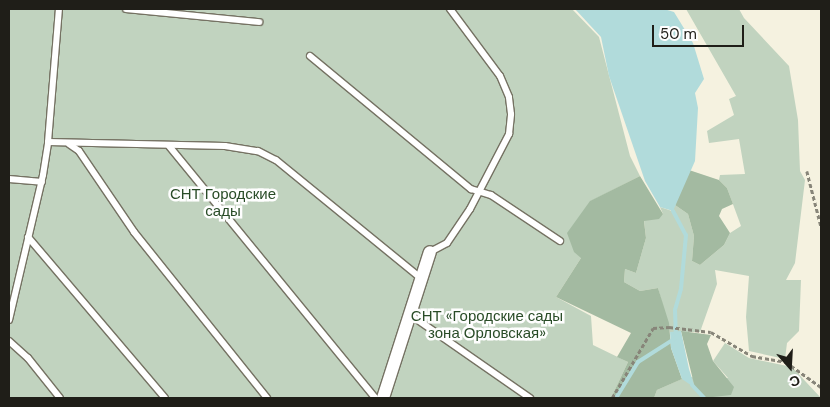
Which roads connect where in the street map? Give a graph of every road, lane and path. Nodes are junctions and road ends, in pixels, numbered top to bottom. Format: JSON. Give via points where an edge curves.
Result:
{"nodes":[{"id":1,"x":59,"y":9,"type":"edge"},
{"id":2,"x":126,"y":9,"type":"edge"},
{"id":3,"x":450,"y":9,"type":"edge"},
{"id":4,"x":259,"y":22,"type":"dead end"},
{"id":5,"x":310,"y":56,"type":"dead end"},
{"id":6,"x":48,"y":142,"type":"junction"},
{"id":7,"x":68,"y":143,"type":"junction"},
{"id":8,"x":169,"y":146,"type":"junction"},
{"id":9,"x":806,"y":171,"type":"dead end"},
{"id":10,"x":9,"y":179,"type":"edge"},
{"id":11,"x":42,"y":182,"type":"junction"},
{"id":12,"x":478,"y":190,"type":"junction"},
{"id":13,"x":821,"y":226,"type":"edge"},
{"id":14,"x":28,"y":237,"type":"junction"},
{"id":15,"x":560,"y":241,"type":"dead end"},
{"id":16,"x":430,"y":252,"type":"joint"},
{"id":17,"x":422,"y":280,"type":"junction"},
{"id":18,"x":412,"y":316,"type":"junction"},
{"id":19,"x":9,"y":320,"type":"edge"},
{"id":20,"x":9,"y":341,"type":"edge"},
{"id":21,"x":821,"y":387,"type":"edge"},
{"id":22,"x":60,"y":398,"type":"edge"},
{"id":23,"x":165,"y":398,"type":"edge"},
{"id":24,"x":268,"y":398,"type":"edge"},
{"id":25,"x":375,"y":398,"type":"edge"},
{"id":26,"x":383,"y":398,"type":"edge"},
{"id":27,"x":530,"y":398,"type":"edge"},
{"id":28,"x":612,"y":398,"type":"edge"}],
"edges":[{"from":1,"to":6,"type":"lane"},
{"from":2,"to":4,"type":"lane"},
{"from":3,"to":12,"type":"lane","via":[[500,76],[509,97],[508,134]]},
{"from":5,"to":12,"type":"lane","via":[[471,189]]},
{"from":6,"to":7,"type":"lane"},
{"from":6,"to":11,"type":"lane"},
{"from":7,"to":8,"type":"lane"},
{"from":7,"to":24,"type":"lane","via":[[79,151],[134,232]]},
{"from":8,"to":17,"type":"lane","via":[[258,150],[276,160]]},
{"from":8,"to":25,"type":"lane"},
{"from":9,"to":13,"type":"path"},
{"from":10,"to":11,"type":"lane"},
{"from":11,"to":14,"type":"lane"},
{"from":12,"to":15,"type":"lane","via":[[502,201]]},
{"from":12,"to":16,"type":"lane","via":[[446,243]]},
{"from":14,"to":19,"type":"lane"},
{"from":14,"to":23,"type":"lane"},
{"from":16,"to":17,"type":"street"},
{"from":17,"to":18,"type":"street"},
{"from":18,"to":26,"type":"street"},
{"from":18,"to":27,"type":"lane"},
{"from":20,"to":22,"type":"lane","via":[[28,358]]},
{"from":21,"to":28,"type":"path","via":[[794,365],[752,356],[722,337],[670,326],[653,328]]}]}
